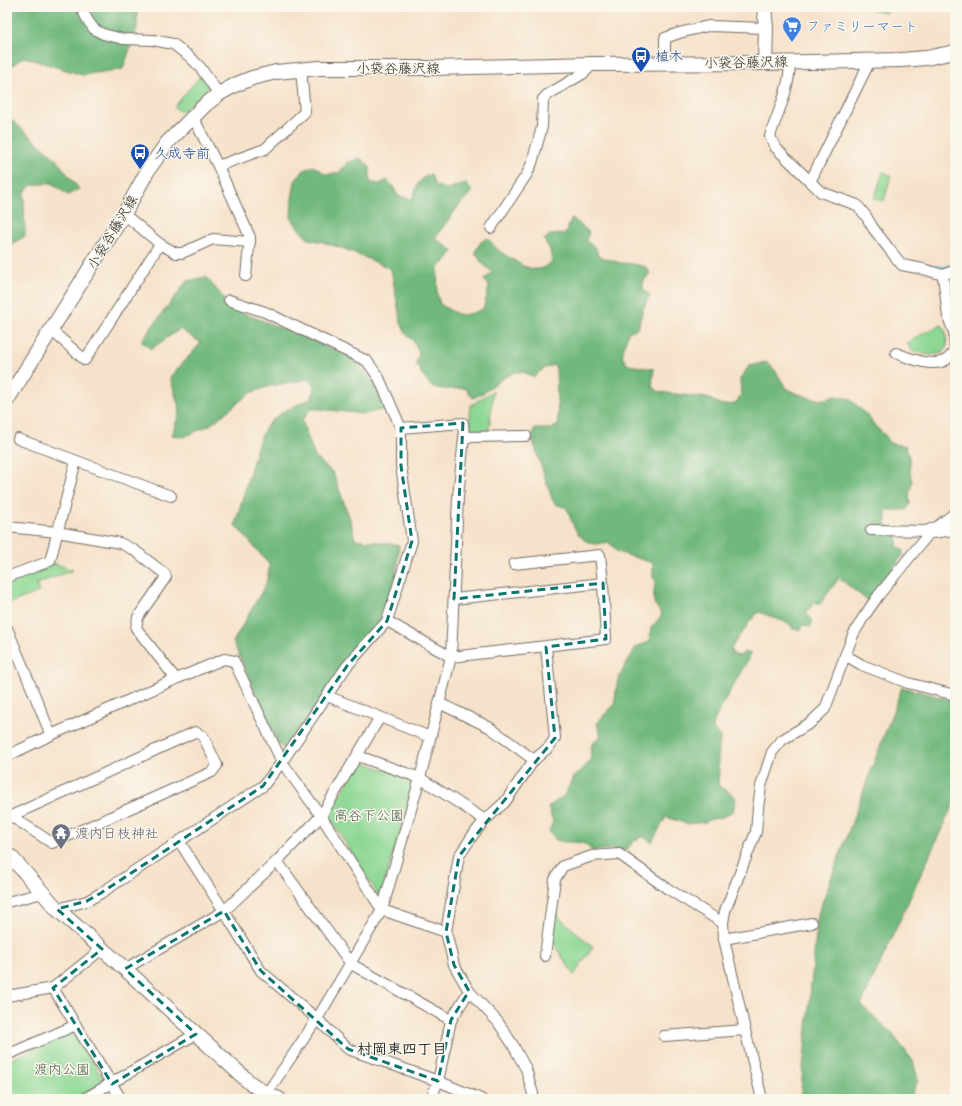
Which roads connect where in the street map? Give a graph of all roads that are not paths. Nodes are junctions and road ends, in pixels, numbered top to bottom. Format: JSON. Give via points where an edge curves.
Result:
{"nodes":[{"id":1,"x":81,"y":7,"type":"edge"},
{"id":2,"x":764,"y":7,"type":"edge"},
{"id":3,"x":766,"y":28,"type":"junction"},
{"id":4,"x":955,"y":52,"type":"edge"},
{"id":5,"x":870,"y":61,"type":"junction"},
{"id":6,"x":790,"y":62,"type":"junction"},
{"id":7,"x":665,"y":63,"type":"junction"},
{"id":8,"x":765,"y":63,"type":"junction"},
{"id":9,"x":593,"y":64,"type":"junction"},
{"id":10,"x":301,"y":70,"type":"junction"},
{"id":11,"x":219,"y":94,"type":"junction"},
{"id":12,"x":193,"y":117,"type":"junction"},
{"id":13,"x":218,"y":166,"type":"junction"},
{"id":14,"x":810,"y":182,"type":"junction"},
{"id":15,"x":124,"y":214,"type":"junction"},
{"id":16,"x":491,"y":228,"type":"dead end"},
{"id":17,"x":250,"y":242,"type":"junction"},
{"id":18,"x":160,"y":244,"type":"junction"},
{"id":19,"x":955,"y":270,"type":"edge"},
{"id":20,"x":943,"y":275,"type":"junction"},
{"id":21,"x":246,"y":276,"type":"dead end"},
{"id":22,"x":229,"y":300,"type":"dead end"},
{"id":23,"x":51,"y":330,"type":"junction"},
{"id":24,"x":955,"y":350,"type":"edge"},
{"id":25,"x":896,"y":353,"type":"dead end"},
{"id":26,"x":7,"y":400,"type":"edge"},
{"id":27,"x":401,"y":428,"type":"junction"},
{"id":28,"x":464,"y":436,"type":"junction"},
{"id":29,"x":526,"y":436,"type":"dead end"},
{"id":30,"x":18,"y":439,"type":"dead end"},
{"id":31,"x":76,"y":461,"type":"junction"},
{"id":32,"x":171,"y":496,"type":"dead end"},
{"id":33,"x":955,"y":513,"type":"edge"},
{"id":34,"x":7,"y":527,"type":"edge"},
{"id":35,"x":955,"y":528,"type":"edge"},
{"id":36,"x":871,"y":530,"type":"dead end"},
{"id":37,"x":931,"y":530,"type":"junction"},
{"id":38,"x":57,"y":532,"type":"junction"},
{"id":39,"x":514,"y":564,"type":"dead end"},
{"id":40,"x":7,"y":577,"type":"edge"},
{"id":41,"x":603,"y":583,"type":"junction"},
{"id":42,"x":454,"y":599,"type":"junction"},
{"id":43,"x":387,"y":622,"type":"junction"},
{"id":44,"x":7,"y":628,"type":"edge"},
{"id":45,"x":546,"y":647,"type":"junction"},
{"id":46,"x":845,"y":655,"type":"junction"},
{"id":47,"x":451,"y":657,"type":"junction"},
{"id":48,"x":176,"y":679,"type":"junction"},
{"id":49,"x":955,"y":694,"type":"edge"},
{"id":50,"x":327,"y":696,"type":"junction"},
{"id":51,"x":439,"y":703,"type":"junction"},
{"id":52,"x":380,"y":717,"type":"junction"},
{"id":53,"x":51,"y":735,"type":"junction"},
{"id":54,"x":430,"y":736,"type":"junction"},
{"id":55,"x":8,"y":754,"type":"edge"},
{"id":56,"x":358,"y":756,"type":"junction"},
{"id":57,"x":534,"y":760,"type":"junction"},
{"id":58,"x":282,"y":762,"type":"junction"},
{"id":59,"x":420,"y":778,"type":"junction"},
{"id":60,"x":9,"y":816,"type":"edge"},
{"id":61,"x":321,"y":816,"type":"junction"},
{"id":62,"x":485,"y":820,"type":"junction"},
{"id":63,"x":179,"y":841,"type":"junction"},
{"id":64,"x":7,"y":855,"type":"edge"},
{"id":65,"x":277,"y":861,"type":"junction"},
{"id":66,"x":42,"y":893,"type":"junction"},
{"id":67,"x":7,"y":902,"type":"edge"},
{"id":68,"x":57,"y":909,"type":"junction"},
{"id":69,"x":382,"y":910,"type":"junction"},
{"id":70,"x":224,"y":911,"type":"junction"},
{"id":71,"x":812,"y":923,"type":"dead end"},
{"id":72,"x":723,"y":924,"type":"junction"},
{"id":73,"x":446,"y":932,"type":"junction"},
{"id":74,"x":724,"y":939,"type":"junction"},
{"id":75,"x":102,"y":949,"type":"junction"},
{"id":76,"x":545,"y":956,"type":"dead end"},
{"id":77,"x":351,"y":964,"type":"junction"},
{"id":78,"x":125,"y":969,"type":"junction"},
{"id":79,"x":54,"y":988,"type":"junction"},
{"id":80,"x":469,"y":991,"type":"junction"},
{"id":81,"x":7,"y":996,"type":"edge"},
{"id":82,"x":317,"y":1019,"type":"junction"},
{"id":83,"x":451,"y":1020,"type":"junction"},
{"id":84,"x":76,"y":1024,"type":"junction"},
{"id":85,"x":745,"y":1030,"type":"junction"},
{"id":86,"x":196,"y":1034,"type":"junction"},
{"id":87,"x":664,"y":1036,"type":"dead end"},
{"id":88,"x":7,"y":1055,"type":"edge"},
{"id":89,"x":438,"y":1081,"type":"junction"},
{"id":90,"x":112,"y":1084,"type":"junction"},
{"id":91,"x":270,"y":1097,"type":"edge"},
{"id":92,"x":84,"y":1099,"type":"edge"},
{"id":93,"x":121,"y":1099,"type":"edge"},
{"id":94,"x":431,"y":1099,"type":"edge"},
{"id":95,"x":481,"y":1099,"type":"edge"},
{"id":96,"x":533,"y":1099,"type":"edge"},
{"id":97,"x":762,"y":1099,"type":"edge"}],
"edges":[{"from":1,"to":11,"type":"street","via":[[94,29],[103,34],[123,39],[173,44],[190,57]]},
{"from":2,"to":3,"type":"main road"},
{"from":3,"to":7,"type":"street","via":[[708,26],[679,33],[665,38]]},
{"from":3,"to":8,"type":"main road"},
{"from":4,"to":5,"type":"main road","name":"小袋谷藤沢線","via":[[926,58]]},
{"from":5,"to":6,"type":"main road","name":"小袋谷藤沢線"},
{"from":5,"to":14,"type":"street"},
{"from":6,"to":8,"type":"main road","name":"小袋谷藤沢線"},
{"from":6,"to":14,"type":"street","via":[[788,86],[770,136],[775,147]]},
{"from":7,"to":8,"type":"main road","name":"小袋谷藤沢線"},
{"from":7,"to":9,"type":"main road","name":"小袋谷藤沢線"},
{"from":9,"to":10,"type":"main road","name":"小袋谷藤沢線"},
{"from":9,"to":16,"type":"street","via":[[584,73],[543,99],[542,127],[528,174]]},
{"from":10,"to":11,"type":"main road","name":"小袋谷藤沢線","via":[[276,72],[252,78]]},
{"from":10,"to":13,"type":"street","via":[[305,112],[265,149]]},
{"from":11,"to":12,"type":"main road","name":"小袋谷藤沢線"},
{"from":12,"to":13,"type":"street"},
{"from":12,"to":15,"type":"main road","name":"小袋谷藤沢線","via":[[167,143],[148,170]]},
{"from":13,"to":17,"type":"street"},
{"from":14,"to":20,"type":"street","via":[[821,192],[857,205],[902,265]]},
{"from":15,"to":18,"type":"street"},
{"from":15,"to":23,"type":"main road","name":"小袋谷藤沢線"},
{"from":17,"to":18,"type":"street","via":[[213,239],[176,254]]},
{"from":17,"to":21,"type":"street"},
{"from":18,"to":23,"type":"street","via":[[85,360]]},
{"from":19,"to":20,"type":"street"},
{"from":20,"to":24,"type":"street"},
{"from":22,"to":27,"type":"street","via":[[265,312],[367,361],[378,378]]},
{"from":23,"to":26,"type":"main road","name":"小袋谷藤沢線"},
{"from":24,"to":25,"type":"street","via":[[946,360],[935,364]]},
{"from":27,"to":28,"type":"street","via":[[463,423]]},
{"from":27,"to":43,"type":"street","via":[[401,466],[412,540]]},
{"from":28,"to":29,"type":"street"},
{"from":28,"to":42,"type":"street","via":[[458,497]]},
{"from":30,"to":31,"type":"street"},
{"from":31,"to":32,"type":"street"},
{"from":31,"to":38,"type":"street"},
{"from":33,"to":37,"type":"street"},
{"from":34,"to":38,"type":"street"},
{"from":35,"to":37,"type":"main road"},
{"from":36,"to":37,"type":"street"},
{"from":37,"to":46,"type":"street","via":[[878,596],[853,635]]},
{"from":38,"to":40,"type":"street","via":[[50,561]]},
{"from":38,"to":48,"type":"street","via":[[120,543],[134,550],[165,574],[166,577],[138,617],[136,628]]},
{"from":39,"to":41,"type":"street","via":[[600,555]]},
{"from":41,"to":42,"type":"street"},
{"from":41,"to":45,"type":"street","via":[[606,639]]},
{"from":42,"to":47,"type":"street"},
{"from":43,"to":47,"type":"street"},
{"from":43,"to":50,"type":"street","via":[[347,666]]},
{"from":44,"to":53,"type":"street"},
{"from":45,"to":47,"type":"street"},
{"from":45,"to":57,"type":"street","via":[[555,738]]},
{"from":46,"to":49,"type":"street","via":[[862,665],[908,683]]},
{"from":46,"to":72,"type":"street","via":[[825,709],[810,723],[782,740],[772,752],[762,786],[756,832]]},
{"from":47,"to":51,"type":"street"},
{"from":48,"to":53,"type":"street"},
{"from":48,"to":58,"type":"street","via":[[224,659],[234,661]]},
{"from":50,"to":52,"type":"street"},
{"from":50,"to":58,"type":"street"},
{"from":51,"to":54,"type":"street"},
{"from":51,"to":57,"type":"street","via":[[489,727]]},
{"from":52,"to":54,"type":"street"},
{"from":52,"to":56,"type":"street"},
{"from":53,"to":55,"type":"street"},
{"from":54,"to":59,"type":"street"},
{"from":56,"to":59,"type":"street"},
{"from":56,"to":61,"type":"street"},
{"from":57,"to":62,"type":"street","via":[[505,802]]},
{"from":58,"to":61,"type":"street"},
{"from":58,"to":63,"type":"street","via":[[263,786]]},
{"from":59,"to":62,"type":"street"},
{"from":59,"to":69,"type":"street"},
{"from":60,"to":60,"type":"street","via":[[52,844],[212,772],[217,765],[203,736],[195,732]]},
{"from":61,"to":65,"type":"street"},
{"from":61,"to":69,"type":"street"},
{"from":62,"to":73,"type":"street","via":[[458,856]]},
{"from":63,"to":68,"type":"street","via":[[87,901]]},
{"from":63,"to":70,"type":"street"},
{"from":64,"to":66,"type":"main road"},
{"from":65,"to":70,"type":"street"},
{"from":65,"to":77,"type":"street"},
{"from":66,"to":67,"type":"street"},
{"from":66,"to":68,"type":"main road"},
{"from":68,"to":75,"type":"main road"},
{"from":69,"to":73,"type":"street"},
{"from":69,"to":77,"type":"street"},
{"from":70,"to":78,"type":"street"},
{"from":70,"to":82,"type":"street","via":[[261,971]]},
{"from":71,"to":74,"type":"street"},
{"from":72,"to":74,"type":"street"},
{"from":72,"to":76,"type":"street","via":[[619,854],[592,856],[563,866],[554,879]]},
{"from":73,"to":80,"type":"street","via":[[454,965]]},
{"from":74,"to":85,"type":"street"},
{"from":75,"to":78,"type":"main road"},
{"from":75,"to":79,"type":"street"},
{"from":77,"to":82,"type":"street"},
{"from":77,"to":83,"type":"street"},
{"from":78,"to":86,"type":"main road"},
{"from":79,"to":81,"type":"street"},
{"from":79,"to":84,"type":"street"},
{"from":80,"to":83,"type":"street"},
{"from":80,"to":96,"type":"street","via":[[498,1022],[514,1045],[526,1069]]},
{"from":82,"to":89,"type":"street","via":[[348,1049]]},
{"from":82,"to":91,"type":"street"},
{"from":83,"to":89,"type":"street"},
{"from":84,"to":88,"type":"street"},
{"from":84,"to":90,"type":"street"},
{"from":85,"to":87,"type":"street"},
{"from":85,"to":97,"type":"street"},
{"from":86,"to":90,"type":"street"},
{"from":86,"to":91,"type":"main road","via":[[249,1082]]},
{"from":89,"to":94,"type":"street"},
{"from":89,"to":95,"type":"street"},
{"from":90,"to":92,"type":"street"},
{"from":90,"to":93,"type":"street"}]}
